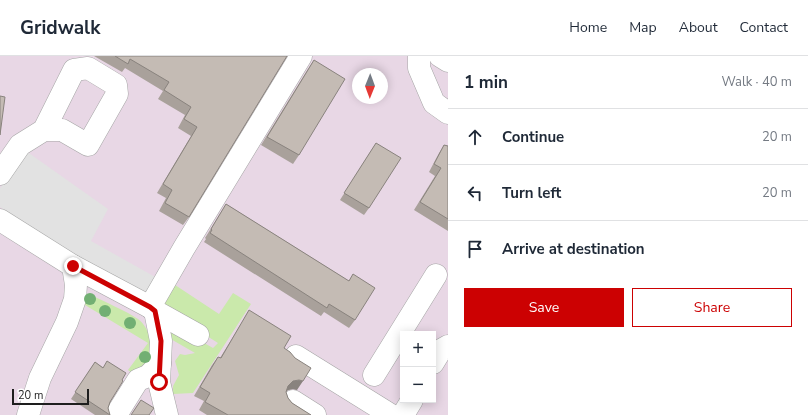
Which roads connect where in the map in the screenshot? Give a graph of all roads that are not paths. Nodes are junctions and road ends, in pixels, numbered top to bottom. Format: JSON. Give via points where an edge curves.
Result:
{"nodes":[{"id":1,"x":301,"y":56,"type":"edge"},
{"id":2,"x":419,"y":56,"type":"edge"},
{"id":3,"x":448,"y":113,"type":"edge"},
{"id":4,"x":44,"y":130,"type":"dead end"},
{"id":5,"x":0,"y":174,"type":"edge"},
{"id":6,"x":0,"y":221,"type":"edge"},
{"id":7,"x":73,"y":266,"type":"junction"},
{"id":8,"x":436,"y":275,"type":"dead end"},
{"id":9,"x":152,"y":309,"type":"junction"},
{"id":10,"x":198,"y":335,"type":"dead end"},
{"id":11,"x":448,"y":346,"type":"edge"},
{"id":12,"x":397,"y":352,"type":"edge"},
{"id":13,"x":296,"y":356,"type":"dead end"},
{"id":14,"x":436,"y":358,"type":"edge"},
{"id":15,"x":160,"y":364,"type":"junction"},
{"id":16,"x":374,"y":375,"type":"dead end"},
{"id":17,"x":293,"y":401,"type":"dead end"},
{"id":18,"x":410,"y":403,"type":"edge"},
{"id":19,"x":169,"y":414,"type":"edge"},
{"id":20,"x":28,"y":415,"type":"edge"},
{"id":21,"x":116,"y":415,"type":"edge"},
{"id":22,"x":315,"y":415,"type":"edge"},
{"id":23,"x":391,"y":415,"type":"edge"},
{"id":24,"x":403,"y":415,"type":"edge"}],
"edges":[{"from":1,"to":9,"type":"lane","via":[[184,248]]},
{"from":2,"to":3,"type":"lane","via":[[419,68],[434,103]]},
{"from":4,"to":5,"type":"lane","via":[[20,145]]},
{"from":6,"to":7,"type":"lane"},
{"from":7,"to":9,"type":"lane"},
{"from":7,"to":20,"type":"lane","via":[[75,299],[67,322],[40,378]]},
{"from":8,"to":12,"type":"lane"},
{"from":9,"to":10,"type":"lane"},
{"from":9,"to":15,"type":"lane","via":[[161,341]]},
{"from":11,"to":14,"type":"lane","via":[[441,350]]},
{"from":12,"to":16,"type":"lane"},
{"from":13,"to":23,"type":"lane"},
{"from":15,"to":19,"type":"lane","via":[[159,382]]},
{"from":15,"to":21,"type":"lane","via":[[148,376],[138,380]]},
{"from":17,"to":22,"type":"lane"},
{"from":18,"to":24,"type":"lane"}]}
